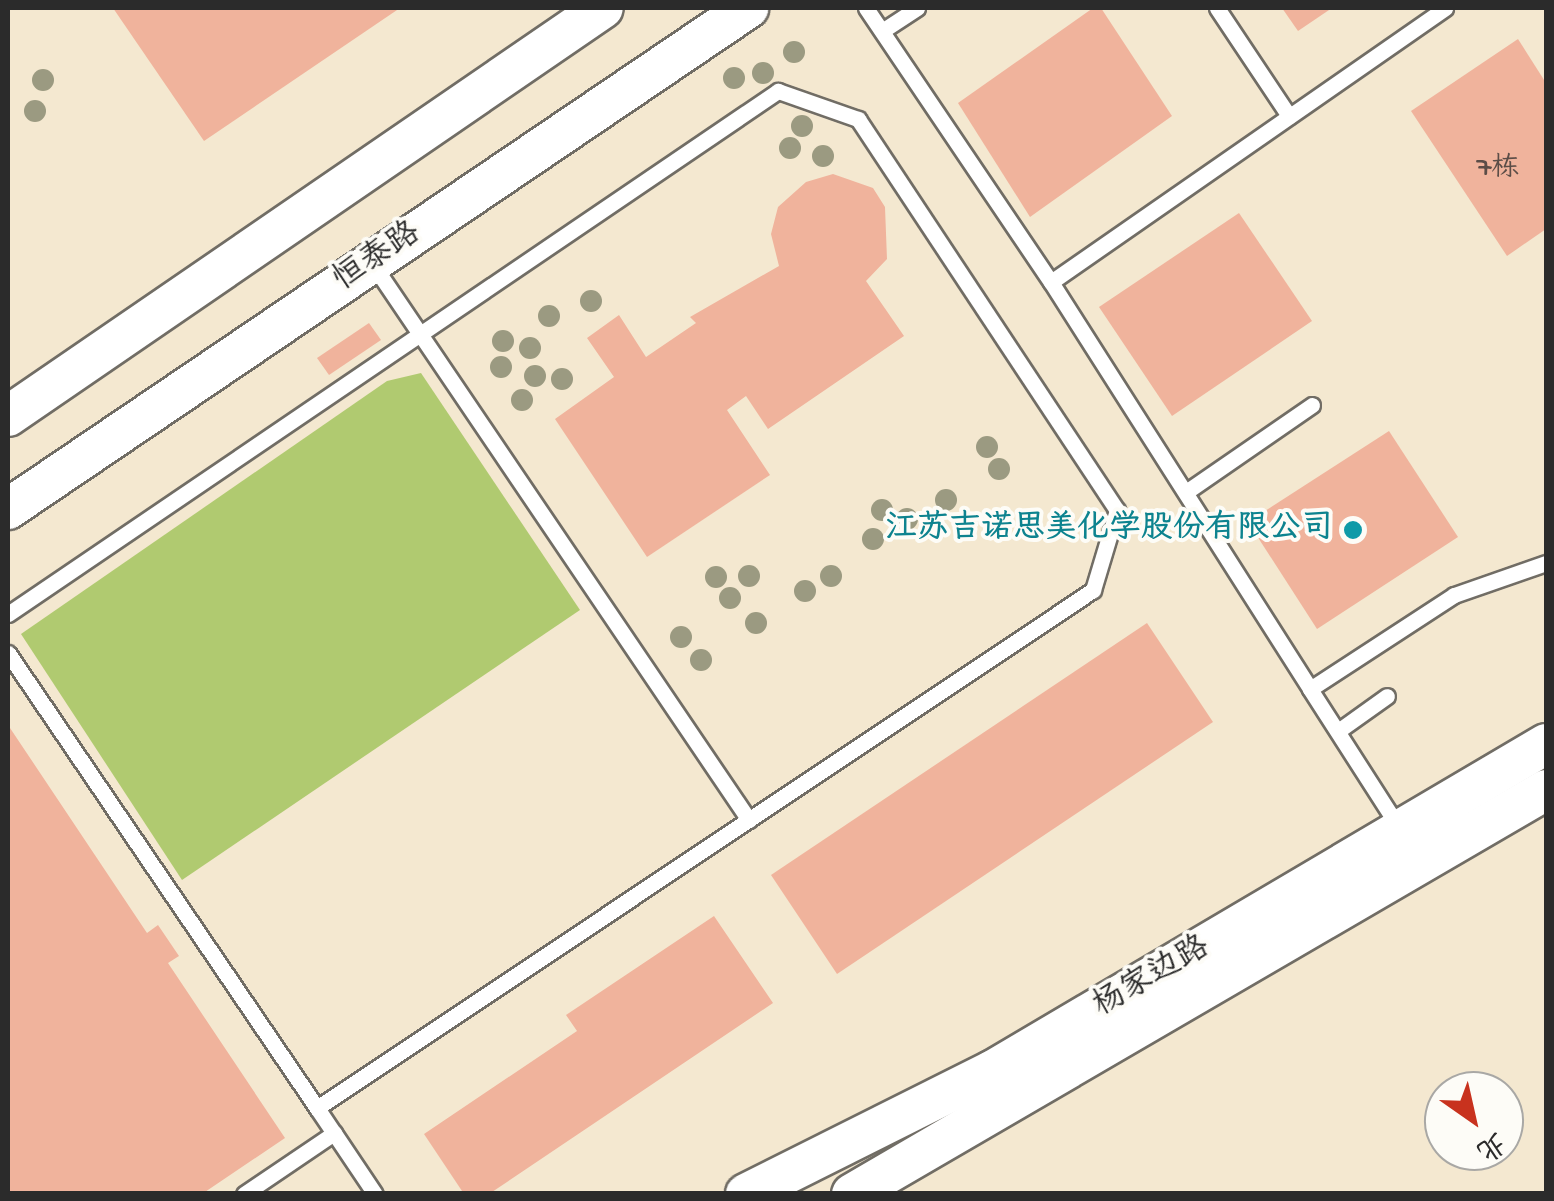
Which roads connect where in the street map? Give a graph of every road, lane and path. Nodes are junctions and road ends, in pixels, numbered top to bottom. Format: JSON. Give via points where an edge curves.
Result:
{"nodes":[{"id":1,"x":603,"y":8,"type":"edge"},
{"id":2,"x":748,"y":8,"type":"edge"},
{"id":3,"x":866,"y":8,"type":"edge"},
{"id":4,"x":917,"y":8,"type":"edge"},
{"id":5,"x":1218,"y":8,"type":"edge"},
{"id":6,"x":1445,"y":8,"type":"edge"},
{"id":7,"x":882,"y":31,"type":"junction"},
{"id":8,"x":1289,"y":116,"type":"junction"},
{"id":9,"x":372,"y":262,"type":"junction"},
{"id":10,"x":1051,"y":282,"type":"junction"},
{"id":11,"x":419,"y":333,"type":"junction"},
{"id":12,"x":1312,"y":405,"type":"dead end"},
{"id":13,"x":8,"y":416,"type":"edge"},
{"id":14,"x":1186,"y":492,"type":"junction"},
{"id":15,"x":8,"y":509,"type":"edge"},
{"id":16,"x":1546,"y":563,"type":"edge"},
{"id":17,"x":8,"y":614,"type":"edge"},
{"id":18,"x":8,"y":653,"type":"edge"},
{"id":19,"x":1310,"y":689,"type":"junction"},
{"id":20,"x":1387,"y":696,"type":"dead end"},
{"id":21,"x":1338,"y":731,"type":"junction"},
{"id":22,"x":1546,"y":744,"type":"edge"},
{"id":23,"x":1546,"y":790,"type":"edge"},
{"id":24,"x":749,"y":820,"type":"junction"},
{"id":25,"x":1402,"y":833,"type":"junction"},
{"id":26,"x":318,"y":1108,"type":"junction"},
{"id":27,"x":334,"y":1134,"type":"junction"},
{"id":28,"x":244,"y":1194,"type":"edge"},
{"id":29,"x":375,"y":1194,"type":"edge"},
{"id":30,"x":746,"y":1194,"type":"edge"},
{"id":31,"x":852,"y":1194,"type":"edge"}],
"edges":[{"from":1,"to":13,"type":"street"},
{"from":2,"to":9,"type":"street","name":"恒泰路"},
{"from":3,"to":7,"type":"lane"},
{"from":4,"to":7,"type":"lane"},
{"from":5,"to":8,"type":"lane"},
{"from":6,"to":8,"type":"lane"},
{"from":7,"to":10,"type":"lane"},
{"from":8,"to":10,"type":"lane"},
{"from":9,"to":11,"type":"lane"},
{"from":9,"to":15,"type":"street","name":"恒泰路"},
{"from":10,"to":14,"type":"lane"},
{"from":11,"to":17,"type":"lane"},
{"from":11,"to":24,"type":"lane"},
{"from":11,"to":24,"type":"lane","via":[[778,91],[858,119],[1117,510],[1093,590]]},
{"from":12,"to":14,"type":"lane"},
{"from":14,"to":19,"type":"lane"},
{"from":16,"to":19,"type":"lane","via":[[1454,595]]},
{"from":18,"to":26,"type":"lane"},
{"from":19,"to":21,"type":"lane"},
{"from":20,"to":21,"type":"lane"},
{"from":21,"to":25,"type":"lane"},
{"from":22,"to":25,"type":"street","name":"杨家边路"},
{"from":23,"to":31,"type":"street","name":"杨家边路"},
{"from":24,"to":26,"type":"lane"},
{"from":25,"to":30,"type":"street","name":"杨家边路","via":[[992,1070]]},
{"from":26,"to":27,"type":"lane"},
{"from":27,"to":28,"type":"lane"},
{"from":27,"to":29,"type":"lane"}]}
